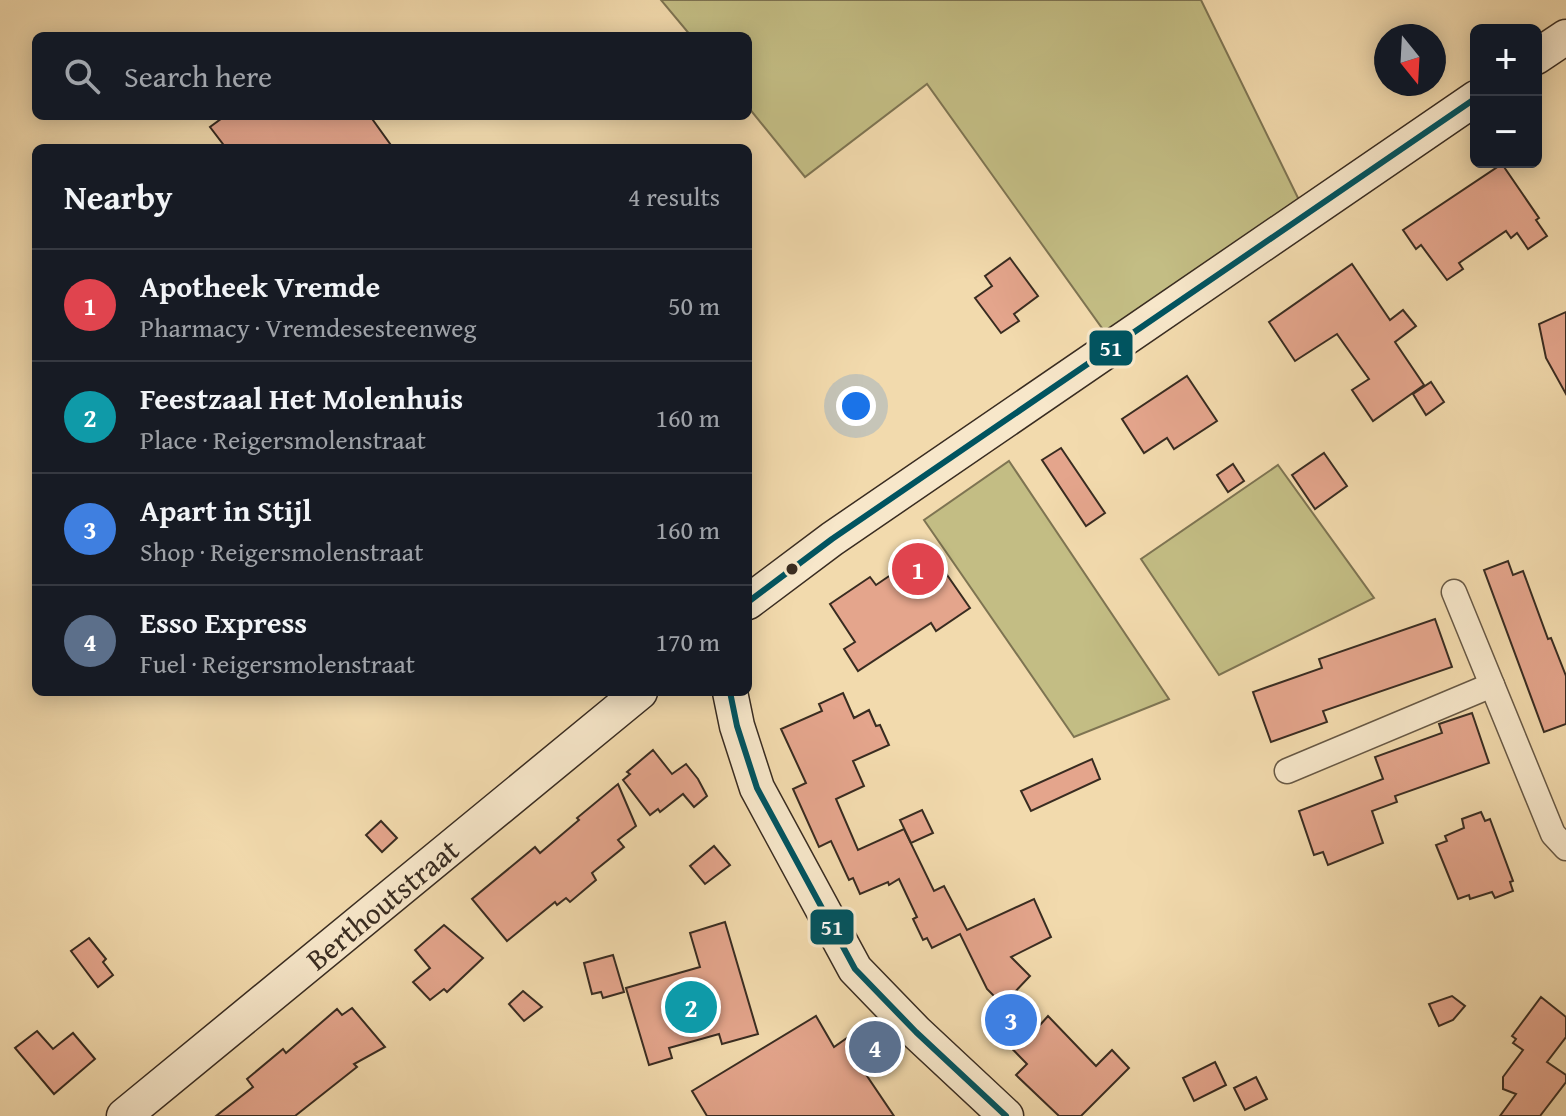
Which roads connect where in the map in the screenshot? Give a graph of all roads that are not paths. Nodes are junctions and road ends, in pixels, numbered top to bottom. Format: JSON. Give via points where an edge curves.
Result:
{"nodes":[{"id":1,"x":1566,"y":37,"type":"edge"},
{"id":2,"x":1542,"y":53,"type":"edge"},
{"id":3,"x":1470,"y":102,"type":"edge"},
{"id":4,"x":1454,"y":592,"type":"dead end"},
{"id":5,"x":752,"y":599,"type":"edge"},
{"id":6,"x":1492,"y":685,"type":"junction"},
{"id":7,"x":635,"y":696,"type":"edge"},
{"id":8,"x":731,"y":696,"type":"edge"},
{"id":9,"x":1287,"y":771,"type":"dead end"},
{"id":10,"x":1566,"y":848,"type":"edge"},
{"id":11,"x":124,"y":1116,"type":"edge"},
{"id":12,"x":1006,"y":1116,"type":"edge"}],
"edges":[{"from":1,"to":2,"type":"street"},
{"from":3,"to":5,"type":"street"},
{"from":4,"to":6,"type":"street"},
{"from":6,"to":9,"type":"street"},
{"from":6,"to":10,"type":"street","via":[[1553,834]]},
{"from":7,"to":11,"type":"street","name":"Berthoutstraat"},
{"from":8,"to":12,"type":"street","via":[[757,788],[855,969]]}]}
